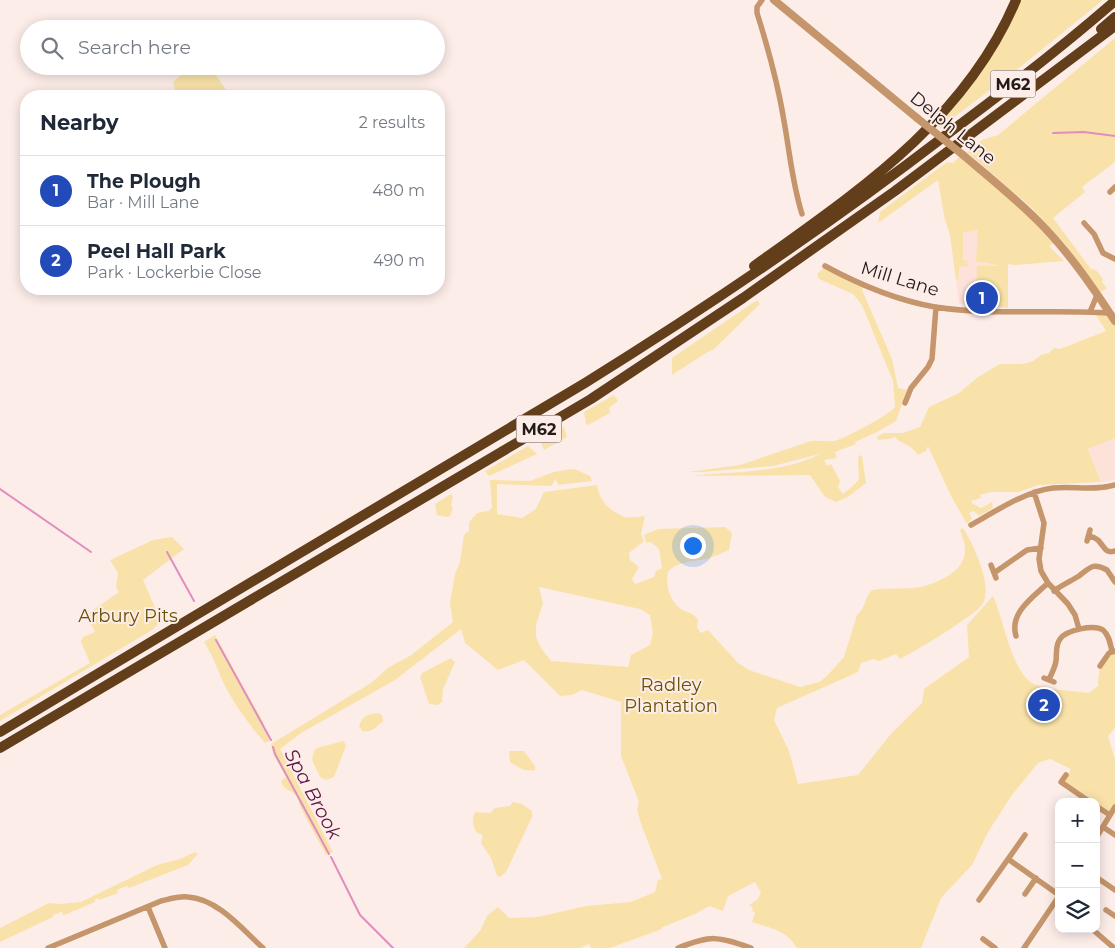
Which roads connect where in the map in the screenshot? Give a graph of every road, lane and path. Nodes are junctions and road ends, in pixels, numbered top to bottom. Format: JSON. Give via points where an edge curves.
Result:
{"nodes":[{"id":1,"x":762,"y":0,"type":"edge"},
{"id":2,"x":774,"y":0,"type":"edge"},
{"id":3,"x":1016,"y":0,"type":"edge"},
{"id":4,"x":1115,"y":1,"type":"edge"},
{"id":5,"x":1115,"y":17,"type":"edge"},
{"id":6,"x":1115,"y":26,"type":"edge"},
{"id":7,"x":1014,"y":101,"type":"junction"},
{"id":8,"x":802,"y":214,"type":"dead end"},
{"id":9,"x":1083,"y":223,"type":"dead end"},
{"id":10,"x":1104,"y":255,"type":"junction"},
{"id":11,"x":1115,"y":259,"type":"edge"},
{"id":12,"x":1098,"y":261,"type":"dead end"},
{"id":13,"x":825,"y":266,"type":"dead end"},
{"id":14,"x":1097,"y":295,"type":"junction"},
{"id":15,"x":936,"y":307,"type":"junction"},
{"id":16,"x":1090,"y":312,"type":"junction"},
{"id":17,"x":1110,"y":313,"type":"junction"},
{"id":18,"x":1115,"y":321,"type":"edge"},
{"id":19,"x":585,"y":383,"type":"junction"},
{"id":20,"x":904,"y":403,"type":"dead end"},
{"id":21,"x":1115,"y":485,"type":"edge"},
{"id":22,"x":1034,"y":492,"type":"junction"},
{"id":23,"x":972,"y":516,"type":"dead end"},
{"id":24,"x":1089,"y":535,"type":"dead end"},
{"id":25,"x":1041,"y":548,"type":"junction"},
{"id":26,"x":1115,"y":551,"type":"edge"},
{"id":27,"x":991,"y":565,"type":"dead end"},
{"id":28,"x":1115,"y":582,"type":"edge"},
{"id":29,"x":1048,"y":584,"type":"junction"},
{"id":30,"x":1054,"y":590,"type":"junction"},
{"id":31,"x":1079,"y":629,"type":"junction"},
{"id":32,"x":1016,"y":636,"type":"dead end"},
{"id":33,"x":1114,"y":651,"type":"edge"},
{"id":34,"x":1100,"y":666,"type":"dead end"},
{"id":35,"x":1049,"y":680,"type":"dead end"},
{"id":36,"x":0,"y":731,"type":"edge"},
{"id":37,"x":0,"y":750,"type":"edge"},
{"id":38,"x":1066,"y":775,"type":"dead end"},
{"id":39,"x":1084,"y":798,"type":"edge"},
{"id":40,"x":1115,"y":807,"type":"edge"},
{"id":41,"x":1100,"y":809,"type":"edge"},
{"id":42,"x":1110,"y":815,"type":"junction"},
{"id":43,"x":1103,"y":827,"type":"junction"},
{"id":44,"x":1100,"y":832,"type":"edge"},
{"id":45,"x":1024,"y":835,"type":"dead end"},
{"id":46,"x":1115,"y":835,"type":"edge"},
{"id":47,"x":1008,"y":859,"type":"junction"},
{"id":48,"x":1036,"y":878,"type":"junction"},
{"id":49,"x":1100,"y":880,"type":"edge"},
{"id":50,"x":1115,"y":890,"type":"edge"},
{"id":51,"x":1055,"y":892,"type":"edge"},
{"id":52,"x":1025,"y":894,"type":"dead end"},
{"id":53,"x":979,"y":900,"type":"dead end"},
{"id":54,"x":148,"y":906,"type":"junction"},
{"id":55,"x":1055,"y":906,"type":"edge"},
{"id":56,"x":1115,"y":907,"type":"edge"},
{"id":57,"x":1111,"y":913,"type":"edge"},
{"id":58,"x":1098,"y":933,"type":"edge"},
{"id":59,"x":984,"y":943,"type":"edge"},
{"id":60,"x":59,"y":946,"type":"edge"},
{"id":61,"x":48,"y":948,"type":"edge"},
{"id":62,"x":165,"y":948,"type":"edge"},
{"id":63,"x":263,"y":948,"type":"edge"},
{"id":64,"x":678,"y":948,"type":"edge"},
{"id":65,"x":751,"y":948,"type":"edge"},
{"id":66,"x":995,"y":948,"type":"edge"},
{"id":67,"x":1024,"y":948,"type":"edge"},
{"id":68,"x":1114,"y":948,"type":"edge"}],
"edges":[{"from":1,"to":8,"type":"street","via":[[757,13],[773,68],[792,180]]},
{"from":2,"to":14,"type":"street","name":"Delph Lane","bridge":true,"via":[[994,180],[1067,253]]},
{"from":3,"to":19,"type":"highway","via":[[998,38],[973,77],[941,116],[906,150],[802,232]]},
{"from":4,"to":19,"type":"highway","number":"M62","via":[[1004,92],[852,206],[728,292]]},
{"from":5,"to":7,"type":"highway","number":"M62"},
{"from":6,"to":7,"type":"highway"},
{"from":7,"to":37,"type":"highway","number":"M62","via":[[823,242],[591,399]]},
{"from":9,"to":10,"type":"street","via":[[1094,234]]},
{"from":10,"to":11,"type":"street"},
{"from":10,"to":12,"type":"street"},
{"from":13,"to":15,"type":"street","name":"Mill Lane","via":[[879,292]]},
{"from":14,"to":16,"type":"street"},
{"from":14,"to":17,"type":"street"},
{"from":15,"to":16,"type":"street","name":"Mill Lane","via":[[992,312]]},
{"from":15,"to":20,"type":"street","via":[[932,359]]},
{"from":16,"to":17,"type":"street","name":"Mill Lane"},
{"from":17,"to":18,"type":"street"},
{"from":19,"to":36,"type":"highway","number":"M62"},
{"from":21,"to":22,"type":"street","via":[[1098,489],[1052,488]]},
{"from":22,"to":23,"type":"street","via":[[973,524]]},
{"from":22,"to":25,"type":"street","via":[[1044,523]]},
{"from":24,"to":26,"type":"street","via":[[1106,551]]},
{"from":25,"to":27,"type":"street","via":[[1027,550],[995,576]]},
{"from":25,"to":29,"type":"street","via":[[1040,565]]},
{"from":28,"to":30,"type":"street","via":[[1107,570],[1094,566]]},
{"from":29,"to":30,"type":"street"},
{"from":29,"to":32,"type":"street","via":[[1016,616]]},
{"from":30,"to":31,"type":"street","via":[[1068,604]]},
{"from":31,"to":33,"type":"street","via":[[1092,627],[1102,630],[1109,637]]},
{"from":31,"to":35,"type":"street","via":[[1059,639],[1056,663]]},
{"from":33,"to":34,"type":"street"},
{"from":38,"to":39,"type":"street","via":[[1061,782]]},
{"from":40,"to":42,"type":"street"},
{"from":41,"to":42,"type":"street"},
{"from":42,"to":43,"type":"street"},
{"from":43,"to":44,"type":"street"},
{"from":43,"to":46,"type":"street"},
{"from":45,"to":47,"type":"street"},
{"from":47,"to":48,"type":"street"},
{"from":47,"to":53,"type":"street"},
{"from":48,"to":51,"type":"street"},
{"from":48,"to":52,"type":"street"},
{"from":49,"to":50,"type":"street"},
{"from":54,"to":60,"type":"street"},
{"from":54,"to":62,"type":"street"},
{"from":54,"to":63,"type":"street","via":[[176,897],[199,899],[220,910]]},
{"from":55,"to":67,"type":"street"},
{"from":56,"to":57,"type":"street"},
{"from":58,"to":68,"type":"street"},
{"from":59,"to":66,"type":"street"},
{"from":60,"to":61,"type":"street"},
{"from":64,"to":65,"type":"street","via":[[715,938]]}]}
